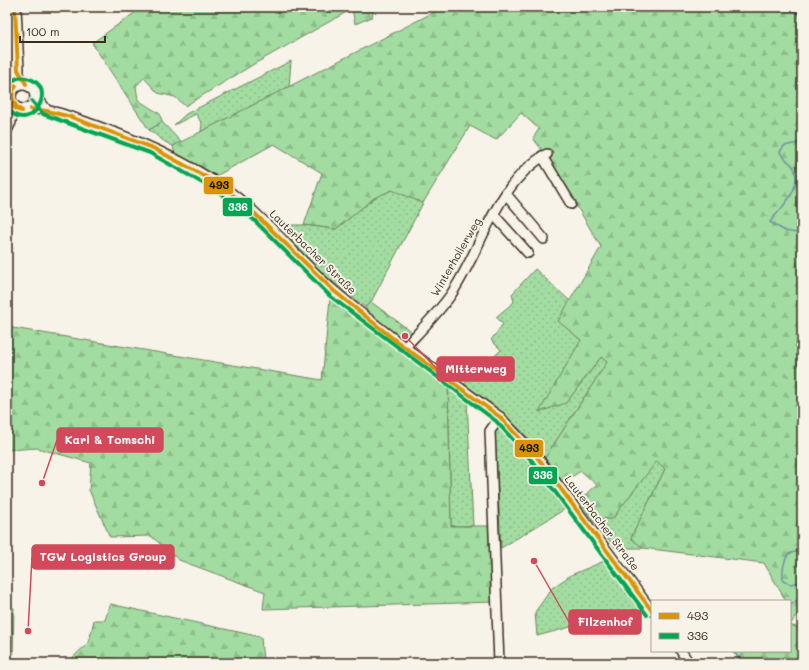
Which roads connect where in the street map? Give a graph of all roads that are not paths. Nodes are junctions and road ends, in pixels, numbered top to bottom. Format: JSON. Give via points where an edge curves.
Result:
{"nodes":[{"id":1,"x":15,"y":7,"type":"edge"},
{"id":2,"x":21,"y":85,"type":"junction"},
{"id":3,"x":37,"y":97,"type":"junction"},
{"id":4,"x":22,"y":108,"type":"junction"},
{"id":5,"x":46,"y":109,"type":"junction"},
{"id":6,"x":9,"y":125,"type":"edge"},
{"id":7,"x":506,"y":194,"type":"junction"},
{"id":8,"x":571,"y":204,"type":"dead end"},
{"id":9,"x":494,"y":215,"type":"junction"},
{"id":10,"x":544,"y":239,"type":"dead end"},
{"id":11,"x":528,"y":253,"type":"dead end"},
{"id":12,"x":405,"y":347,"type":"junction"},
{"id":13,"x":500,"y":417,"type":"junction"},
{"id":14,"x":651,"y":610,"type":"edge"},
{"id":15,"x":682,"y":652,"type":"edge"},
{"id":16,"x":499,"y":663,"type":"edge"},
{"id":17,"x":689,"y":663,"type":"edge"}],
"edges":[{"from":1,"to":2,"type":"main road"},
{"from":2,"to":3,"type":"main road","via":[[35,90]]},
{"from":2,"to":4,"type":"main road","via":[[10,95]]},
{"from":3,"to":4,"type":"main road","via":[[36,104]]},
{"from":3,"to":5,"type":"street"},
{"from":4,"to":5,"type":"street","name":"Lauterbacher Straße"},
{"from":4,"to":6,"type":"main road"},
{"from":5,"to":12,"type":"street","name":"Lauterbacher Straße","via":[[153,148],[223,188],[258,216],[334,291]]},
{"from":7,"to":8,"type":"street","name":"Winterhollerweg","via":[[523,172],[544,155]]},
{"from":7,"to":9,"type":"street","name":"Winterhollerweg"},
{"from":7,"to":10,"type":"street"},
{"from":9,"to":11,"type":"street","name":"Winterhollerweg"},
{"from":9,"to":12,"type":"street","name":"Winterhollerweg","via":[[450,296]]},
{"from":12,"to":13,"type":"street","name":"Lauterbacher Straße"},
{"from":13,"to":14,"type":"street","name":"Lauterbacher Straße","via":[[537,457]]},
{"from":13,"to":16,"type":"street","via":[[490,430]]},
{"from":15,"to":17,"type":"street"}]}
